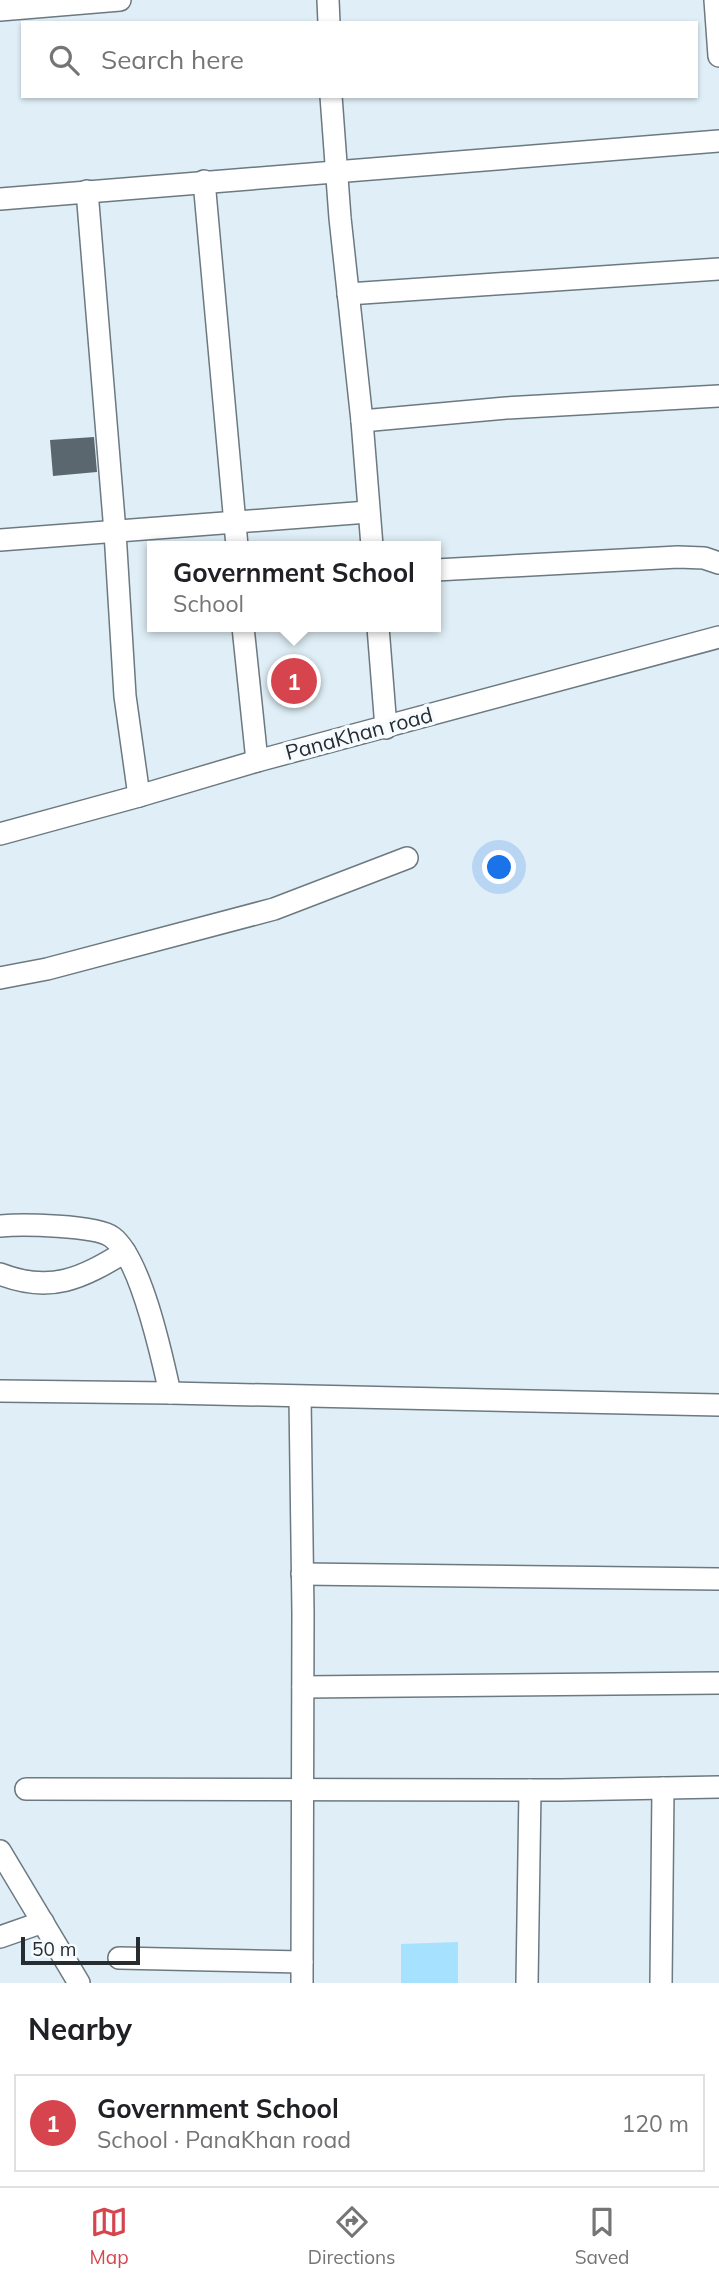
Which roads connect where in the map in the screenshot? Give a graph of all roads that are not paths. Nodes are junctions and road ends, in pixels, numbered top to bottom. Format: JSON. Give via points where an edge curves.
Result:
{"nodes":[{"id":1,"x":120,"y":0,"type":"edge"},
{"id":2,"x":328,"y":0,"type":"edge"},
{"id":3,"x":715,"y":0,"type":"edge"},
{"id":4,"x":0,"y":10,"type":"edge"},
{"id":5,"x":329,"y":21,"type":"edge"},
{"id":6,"x":707,"y":31,"type":"edge"},
{"id":7,"x":719,"y":56,"type":"edge"},
{"id":8,"x":331,"y":98,"type":"edge"},
{"id":9,"x":719,"y":141,"type":"edge"},
{"id":10,"x":336,"y":170,"type":"junction"},
{"id":11,"x":204,"y":181,"type":"junction"},
{"id":12,"x":87,"y":191,"type":"junction"},
{"id":13,"x":0,"y":199,"type":"edge"},
{"id":14,"x":719,"y":269,"type":"edge"},
{"id":15,"x":348,"y":294,"type":"junction"},
{"id":16,"x":719,"y":396,"type":"edge"},
{"id":17,"x":362,"y":421,"type":"junction"},
{"id":18,"x":368,"y":512,"type":"junction"},
{"id":19,"x":236,"y":523,"type":"junction"},
{"id":20,"x":115,"y":532,"type":"junction"},
{"id":21,"x":0,"y":540,"type":"edge"},
{"id":22,"x":237,"y":541,"type":"edge"},
{"id":23,"x":371,"y":541,"type":"edge"},
{"id":24,"x":719,"y":563,"type":"edge"},
{"id":25,"x":441,"y":570,"type":"edge"},
{"id":26,"x":244,"y":632,"type":"edge"},
{"id":27,"x":378,"y":632,"type":"edge"},
{"id":28,"x":719,"y":637,"type":"edge"},
{"id":29,"x":386,"y":728,"type":"junction"},
{"id":30,"x":257,"y":761,"type":"junction"},
{"id":31,"x":139,"y":796,"type":"junction"},
{"id":32,"x":0,"y":834,"type":"edge"},
{"id":33,"x":407,"y":858,"type":"dead end"},
{"id":34,"x":0,"y":978,"type":"edge"},
{"id":35,"x":0,"y":1226,"type":"edge"},
{"id":36,"x":125,"y":1252,"type":"junction"},
{"id":37,"x":0,"y":1274,"type":"edge"},
{"id":38,"x":0,"y":1391,"type":"edge"},
{"id":39,"x":170,"y":1393,"type":"junction"},
{"id":40,"x":299,"y":1397,"type":"junction"},
{"id":41,"x":719,"y":1405,"type":"edge"},
{"id":42,"x":302,"y":1574,"type":"junction"},
{"id":43,"x":719,"y":1579,"type":"edge"},
{"id":44,"x":719,"y":1683,"type":"edge"},
{"id":45,"x":303,"y":1687,"type":"junction"},
{"id":46,"x":719,"y":1787,"type":"edge"},
{"id":47,"x":26,"y":1788,"type":"dead end"},
{"id":48,"x":302,"y":1788,"type":"junction"},
{"id":49,"x":663,"y":1788,"type":"junction"},
{"id":50,"x":530,"y":1790,"type":"junction"},
{"id":51,"x":3,"y":1863,"type":"edge"},
{"id":52,"x":43,"y":1922,"type":"junction"},
{"id":53,"x":0,"y":1937,"type":"edge"},
{"id":54,"x":120,"y":1958,"type":"dead end"},
{"id":55,"x":302,"y":1972,"type":"edge"},
{"id":56,"x":79,"y":1983,"type":"edge"},
{"id":57,"x":527,"y":1983,"type":"edge"},
{"id":58,"x":662,"y":1983,"type":"edge"}],
"edges":[{"from":1,"to":4,"type":"street"},
{"from":2,"to":5,"type":"street"},
{"from":3,"to":6,"type":"street"},
{"from":6,"to":7,"type":"street"},
{"from":8,"to":10,"type":"street"},
{"from":9,"to":10,"type":"street"},
{"from":10,"to":11,"type":"street"},
{"from":10,"to":15,"type":"street"},
{"from":11,"to":12,"type":"street"},
{"from":11,"to":19,"type":"street"},
{"from":12,"to":13,"type":"street"},
{"from":12,"to":20,"type":"street"},
{"from":14,"to":15,"type":"street"},
{"from":15,"to":17,"type":"street"},
{"from":16,"to":17,"type":"street"},
{"from":17,"to":18,"type":"street"},
{"from":18,"to":19,"type":"street"},
{"from":18,"to":23,"type":"street"},
{"from":19,"to":20,"type":"street"},
{"from":19,"to":22,"type":"street"},
{"from":20,"to":21,"type":"street"},
{"from":20,"to":31,"type":"street","via":[[125,696]]},
{"from":24,"to":25,"type":"street","via":[[678,556]]},
{"from":26,"to":30,"type":"street"},
{"from":27,"to":29,"type":"street"},
{"from":28,"to":29,"type":"street","name":"PanaKhan road"},
{"from":29,"to":30,"type":"street","name":"PanaKhan road"},
{"from":30,"to":31,"type":"street","name":"PanaKhan road"},
{"from":31,"to":32,"type":"street","name":"PanaKhan road"},
{"from":33,"to":34,"type":"street","via":[[274,909]]},
{"from":35,"to":36,"type":"street","via":[[97,1231],[113,1237]]},
{"from":36,"to":37,"type":"street","via":[[90,1274],[63,1282],[32,1283]]},
{"from":36,"to":39,"type":"street","via":[[158,1340]]},
{"from":38,"to":39,"type":"street"},
{"from":39,"to":40,"type":"street"},
{"from":40,"to":41,"type":"street"},
{"from":40,"to":42,"type":"street"},
{"from":42,"to":43,"type":"street"},
{"from":42,"to":45,"type":"street"},
{"from":44,"to":45,"type":"street"},
{"from":45,"to":48,"type":"street"},
{"from":46,"to":49,"type":"street"},
{"from":47,"to":48,"type":"street"},
{"from":48,"to":50,"type":"street"},
{"from":48,"to":55,"type":"street"},
{"from":49,"to":50,"type":"street"},
{"from":49,"to":58,"type":"street"},
{"from":50,"to":57,"type":"street"},
{"from":51,"to":52,"type":"street"},
{"from":52,"to":53,"type":"street"},
{"from":52,"to":56,"type":"street"},
{"from":54,"to":55,"type":"street"}]}
